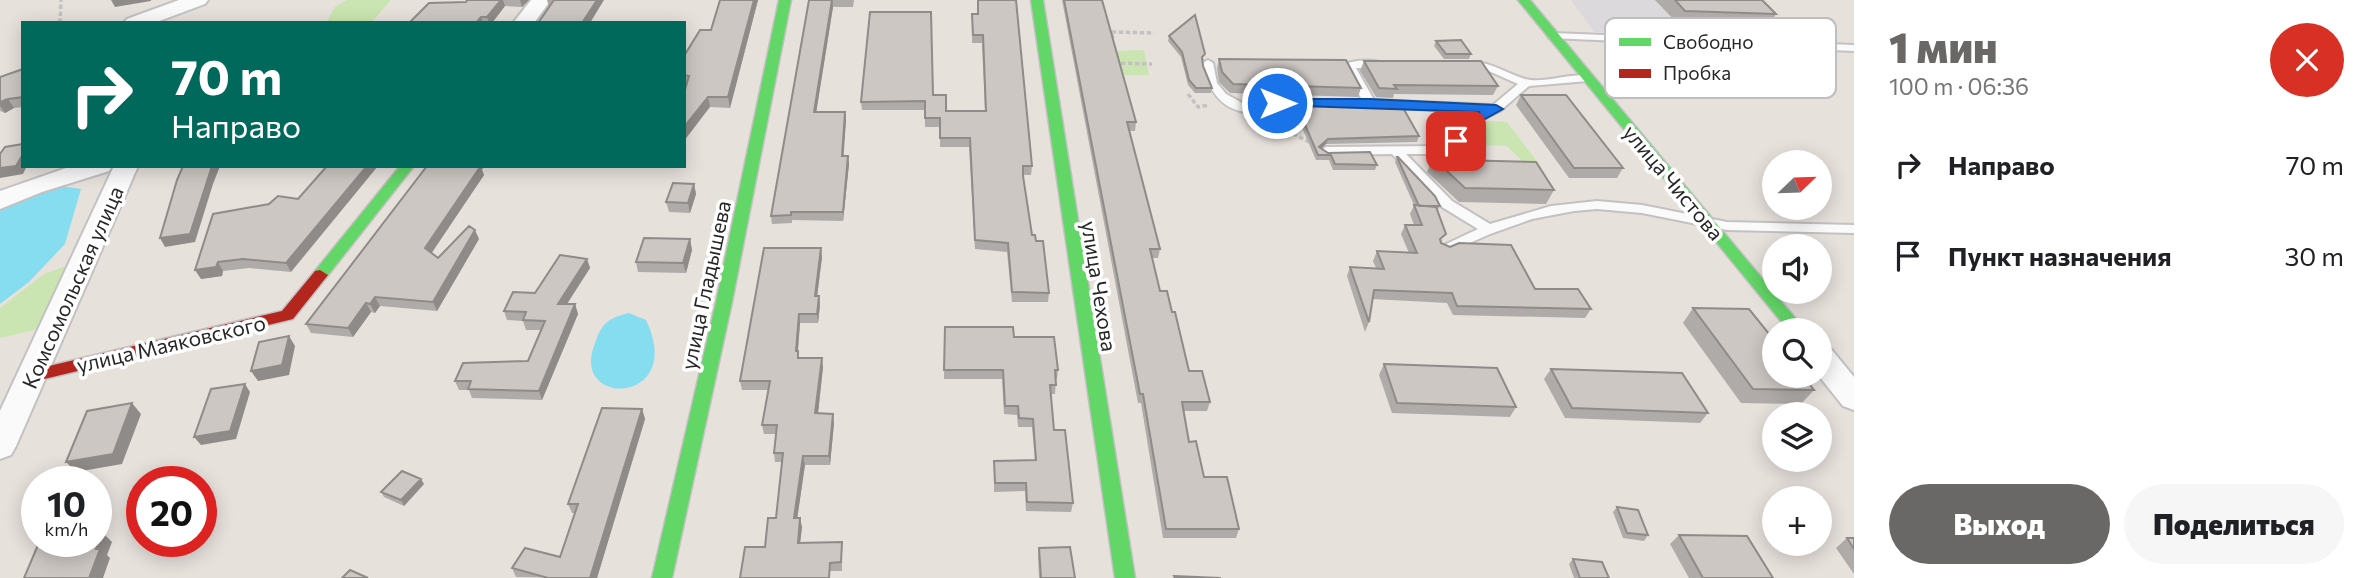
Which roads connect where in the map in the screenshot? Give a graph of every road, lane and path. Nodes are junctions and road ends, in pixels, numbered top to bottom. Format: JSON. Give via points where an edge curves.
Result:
{"nodes":[{"id":1,"x":61,"y":0,"type":"edge"},
{"id":2,"x":200,"y":0,"type":"edge"},
{"id":3,"x":541,"y":0,"type":"edge"},
{"id":4,"x":785,"y":0,"type":"edge"},
{"id":5,"x":1037,"y":0,"type":"edge"},
{"id":6,"x":1524,"y":0,"type":"edge"},
{"id":7,"x":60,"y":21,"type":"edge"},
{"id":8,"x":140,"y":21,"type":"edge"},
{"id":9,"x":192,"y":21,"type":"edge"},
{"id":10,"x":525,"y":21,"type":"edge"},
{"id":11,"x":1154,"y":33,"type":"dead end"},
{"id":12,"x":1553,"y":36,"type":"junction"},
{"id":13,"x":1605,"y":38,"type":"edge"},
{"id":14,"x":1103,"y":40,"type":"edge"},
{"id":15,"x":1836,"y":47,"type":"edge"},
{"id":16,"x":1854,"y":48,"type":"edge"},
{"id":17,"x":1113,"y":63,"type":"edge"},
{"id":18,"x":1208,"y":63,"type":"dead end"},
{"id":19,"x":1152,"y":64,"type":"dead end"},
{"id":20,"x":1390,"y":65,"type":"edge"},
{"id":21,"x":1457,"y":65,"type":"edge"},
{"id":22,"x":1588,"y":79,"type":"junction"},
{"id":23,"x":1525,"y":83,"type":"junction"},
{"id":24,"x":1370,"y":103,"type":"junction"},
{"id":25,"x":1241,"y":108,"type":"junction"},
{"id":26,"x":1496,"y":109,"type":"junction"},
{"id":27,"x":1326,"y":151,"type":"joint"},
{"id":28,"x":1397,"y":152,"type":"junction"},
{"id":29,"x":93,"y":168,"type":"edge"},
{"id":30,"x":125,"y":168,"type":"edge"},
{"id":31,"x":405,"y":168,"type":"edge"},
{"id":32,"x":0,"y":201,"type":"edge"},
{"id":33,"x":1709,"y":224,"type":"junction"},
{"id":34,"x":1486,"y":228,"type":"junction"},
{"id":35,"x":1854,"y":229,"type":"edge"},
{"id":36,"x":1445,"y":250,"type":"edge"},
{"id":37,"x":1787,"y":318,"type":"edge"},
{"id":38,"x":1832,"y":371,"type":"edge"},
{"id":39,"x":32,"y":376,"type":"junction"},
{"id":40,"x":1854,"y":398,"type":"edge"},
{"id":41,"x":0,"y":446,"type":"edge"},
{"id":42,"x":662,"y":578,"type":"edge"},
{"id":43,"x":1125,"y":578,"type":"edge"}],
"edges":[{"from":1,"to":7,"type":"path"},
{"from":2,"to":8,"type":"street"},
{"from":2,"to":9,"type":"street"},
{"from":3,"to":10,"type":"street"},
{"from":4,"to":42,"type":"street","name":"улица Гладышева"},
{"from":5,"to":43,"type":"street","name":"улица Чехова"},
{"from":6,"to":12,"type":"street","name":"улица Чистова"},
{"from":11,"to":14,"type":"path","via":[[1111,32],[1113,40]]},
{"from":12,"to":13,"type":"lane"},
{"from":12,"to":22,"type":"street","name":"улица Чистова"},
{"from":15,"to":16,"type":"lane"},
{"from":17,"to":19,"type":"path"},
{"from":18,"to":25,"type":"lane","via":[[1212,83]]},
{"from":20,"to":24,"type":"lane","via":[[1349,65]]},
{"from":21,"to":23,"type":"lane","via":[[1484,65]]},
{"from":22,"to":23,"type":"lane"},
{"from":22,"to":33,"type":"street","name":"улица Чистова"},
{"from":23,"to":26,"type":"lane"},
{"from":24,"to":25,"type":"lane","via":[[1277,103]]},
{"from":24,"to":26,"type":"lane"},
{"from":25,"to":27,"type":"path"},
{"from":26,"to":28,"type":"lane","via":[[1473,120],[1449,147]]},
{"from":27,"to":28,"type":"lane"},
{"from":28,"to":34,"type":"lane","via":[[1447,204]]},
{"from":29,"to":32,"type":"street"},
{"from":30,"to":39,"type":"street","name":"Комсомольская улица"},
{"from":31,"to":39,"type":"street","name":"улица Маяковского","via":[[287,315]]},
{"from":33,"to":34,"type":"lane","via":[[1618,206],[1573,207]]},
{"from":33,"to":35,"type":"lane"},
{"from":33,"to":37,"type":"street","name":"улица Чистова"},
{"from":34,"to":36,"type":"lane"},
{"from":38,"to":40,"type":"street"},
{"from":39,"to":41,"type":"street","name":"Комсомольская улица"}]}
